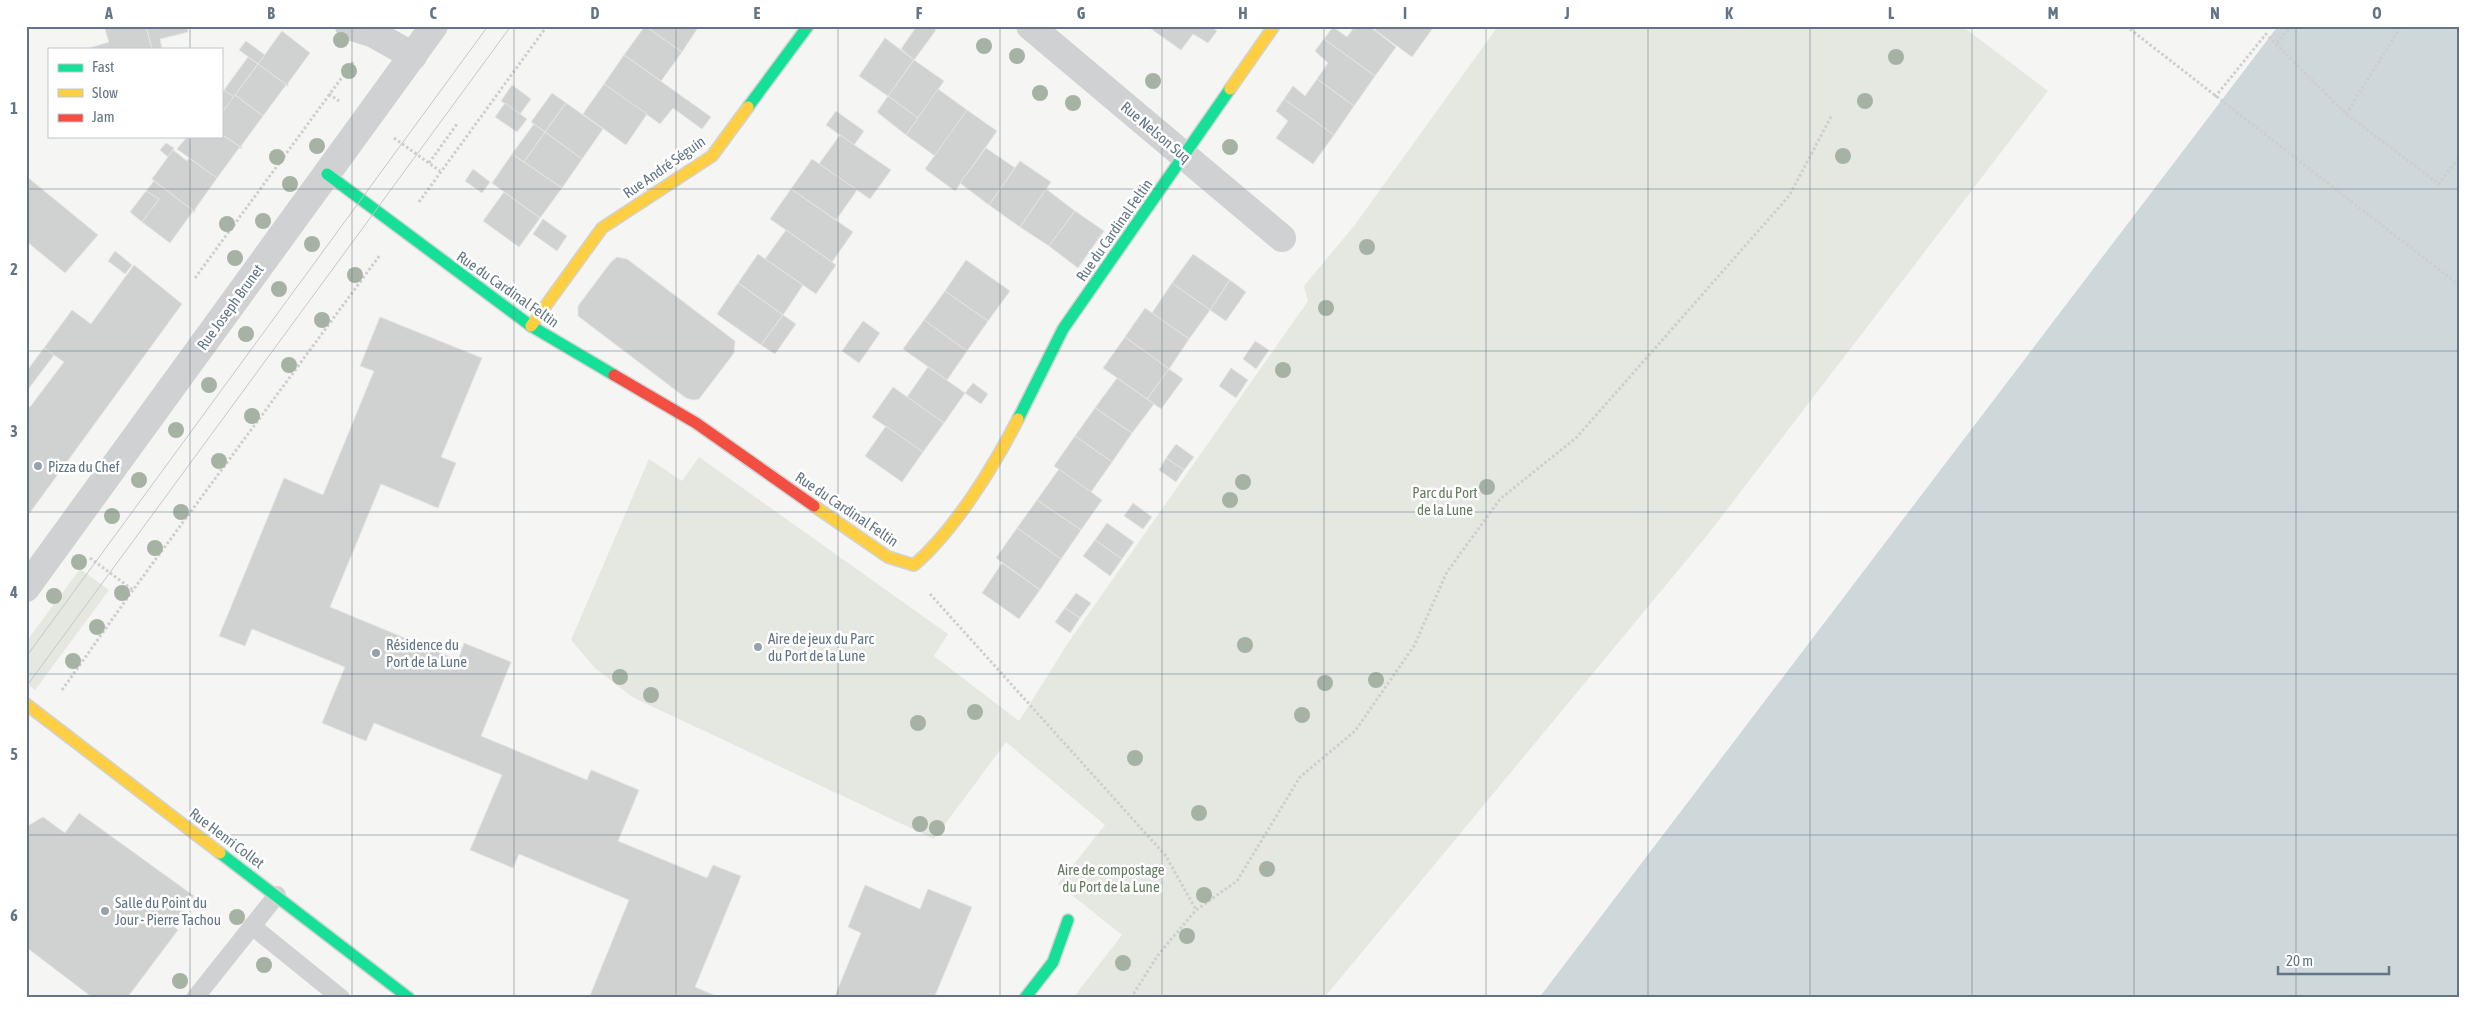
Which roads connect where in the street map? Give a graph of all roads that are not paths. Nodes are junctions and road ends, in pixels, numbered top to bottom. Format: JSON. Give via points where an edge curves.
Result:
{"nodes":[{"id":1,"x":434,"y":26,"type":"edge"},
{"id":2,"x":808,"y":26,"type":"edge"},
{"id":3,"x":1030,"y":26,"type":"edge"},
{"id":4,"x":1274,"y":26,"type":"edge"},
{"id":5,"x":362,"y":30,"type":"edge"},
{"id":6,"x":412,"y":56,"type":"junction"},
{"id":7,"x":1184,"y":156,"type":"junction"},
{"id":8,"x":327,"y":174,"type":"junction"},
{"id":9,"x":1282,"y":238,"type":"dead end"},
{"id":10,"x":531,"y":326,"type":"junction"},
{"id":11,"x":26,"y":588,"type":"edge"},
{"id":12,"x":26,"y":704,"type":"edge"},
{"id":13,"x":277,"y":895,"type":"junction"},
{"id":14,"x":1068,"y":920,"type":"dead end"},
{"id":15,"x":252,"y":926,"type":"junction"},
{"id":16,"x":195,"y":998,"type":"edge"},
{"id":17,"x":341,"y":998,"type":"edge"},
{"id":18,"x":409,"y":998,"type":"edge"},
{"id":19,"x":1025,"y":998,"type":"edge"}],
"edges":[{"from":1,"to":6,"type":"street","name":"Rue Joseph Brunet"},
{"from":2,"to":10,"type":"street","name":"Rue André Séguin","via":[[712,156],[602,228]]},
{"from":3,"to":7,"type":"street","name":"Rue Nelson Suq"},
{"from":4,"to":7,"type":"street","name":"Rue du Cardinal Feltin"},
{"from":5,"to":6,"type":"street"},
{"from":6,"to":8,"type":"street","name":"Rue Joseph Brunet"},
{"from":7,"to":9,"type":"street","name":"Rue Nelson Suq"},
{"from":7,"to":10,"type":"street","name":"Rue du Cardinal Feltin","via":[[1064,329],[999,456],[934,548],[914,565],[888,557],[696,423]]},
{"from":8,"to":10,"type":"street","name":"Rue du Cardinal Feltin"},
{"from":8,"to":11,"type":"street","name":"Rue Joseph Brunet"},
{"from":12,"to":13,"type":"street","name":"Rue Henri Collet"},
{"from":13,"to":15,"type":"lane"},
{"from":13,"to":18,"type":"street","name":"Rue Henri Collet"},
{"from":14,"to":19,"type":"street","via":[[1053,962]]},
{"from":15,"to":16,"type":"lane"},
{"from":15,"to":17,"type":"lane"}]}
